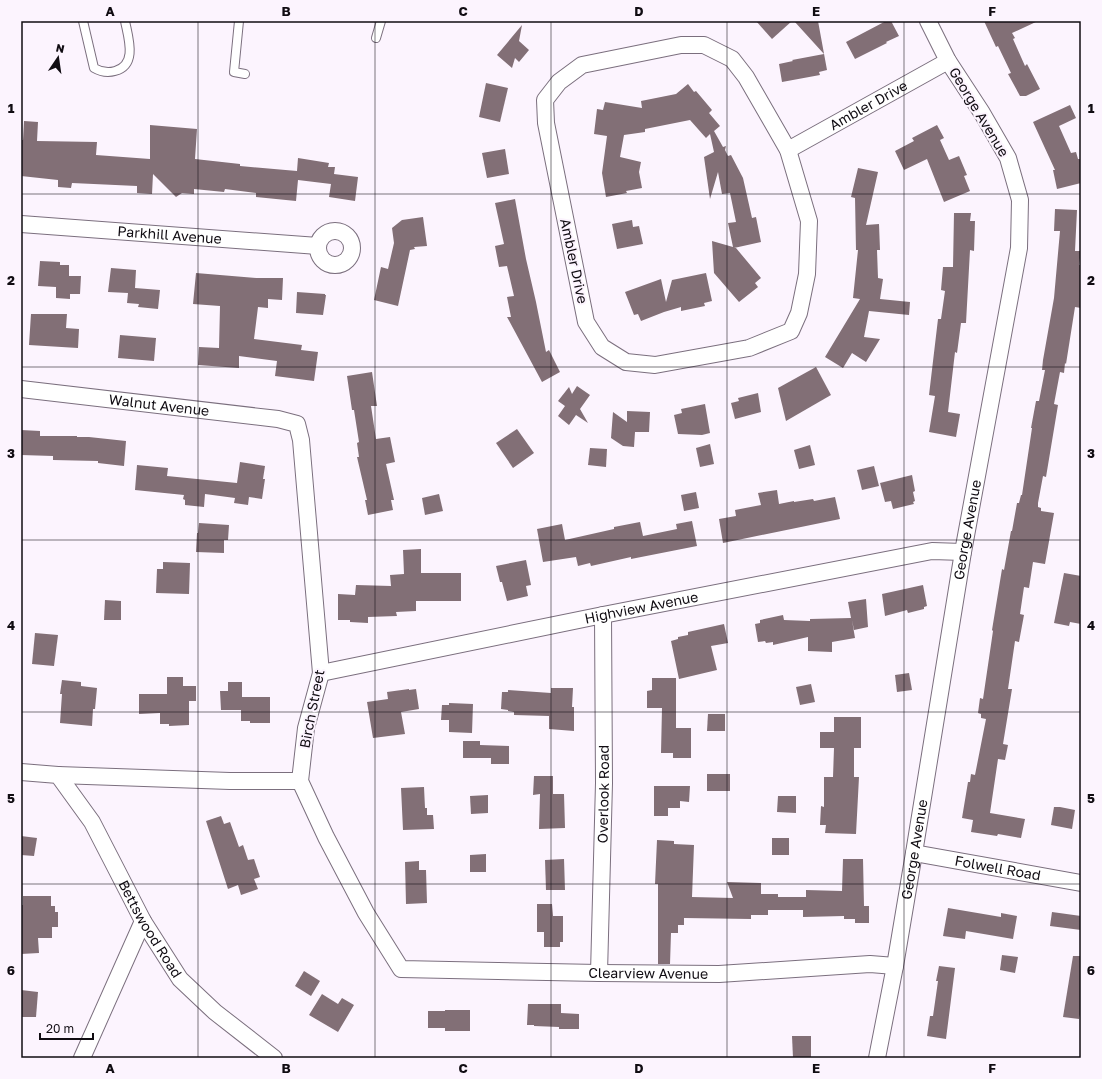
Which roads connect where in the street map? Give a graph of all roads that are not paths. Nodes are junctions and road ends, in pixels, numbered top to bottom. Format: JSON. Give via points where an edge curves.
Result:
{"nodes":[{"id":1,"x":83,"y":21,"type":"edge"},
{"id":2,"x":125,"y":21,"type":"edge"},
{"id":3,"x":239,"y":21,"type":"edge"},
{"id":4,"x":381,"y":21,"type":"edge"},
{"id":5,"x":928,"y":21,"type":"edge"},
{"id":6,"x":376,"y":38,"type":"dead end"},
{"id":7,"x":948,"y":61,"type":"junction"},
{"id":8,"x":245,"y":74,"type":"dead end"},
{"id":9,"x":788,"y":150,"type":"junction"},
{"id":10,"x":21,"y":224,"type":"edge"},
{"id":11,"x":318,"y":246,"type":"dead end"},
{"id":12,"x":21,"y":389,"type":"edge"},
{"id":13,"x":297,"y":424,"type":"joint"},
{"id":14,"x":963,"y":552,"type":"junction"},
{"id":15,"x":603,"y":615,"type":"junction"},
{"id":16,"x":321,"y":673,"type":"junction"},
{"id":17,"x":21,"y":772,"type":"edge"},
{"id":18,"x":58,"y":775,"type":"junction"},
{"id":19,"x":300,"y":781,"type":"junction"},
{"id":20,"x":914,"y":853,"type":"junction"},
{"id":21,"x":1081,"y":883,"type":"edge"},
{"id":22,"x":143,"y":921,"type":"junction"},
{"id":23,"x":895,"y":966,"type":"junction"},
{"id":24,"x":600,"y":973,"type":"junction"},
{"id":25,"x":82,"y":1058,"type":"edge"},
{"id":26,"x":274,"y":1058,"type":"edge"},
{"id":27,"x":877,"y":1058,"type":"edge"}],
"edges":[{"from":1,"to":2,"type":"lane","via":[[94,68],[104,72],[121,69],[128,59],[130,51]]},
{"from":3,"to":8,"type":"lane","via":[[234,72]]},
{"from":4,"to":6,"type":"lane"},
{"from":5,"to":7,"type":"street","name":"George Avenue"},
{"from":7,"to":9,"type":"street","name":"Ambler Drive"},
{"from":7,"to":14,"type":"street","name":"George Avenue","via":[[982,112],[1008,158],[1020,200],[1019,248]]},
{"from":9,"to":9,"type":"street","name":"Ambler Drive","via":[[809,221],[807,274],[799,313],[791,331],[749,348],[655,365],[626,362],[602,347],[586,322],[546,123],[545,100],[559,82],[582,65],[681,45],[704,45],[732,59],[746,77]]},
{"from":10,"to":11,"type":"street","name":"Parkhill Avenue"},
{"from":12,"to":13,"type":"street","name":"Walnut Avenue","via":[[278,419]]},
{"from":13,"to":16,"type":"street","name":"Birch Street","via":[[302,448]]},
{"from":14,"to":15,"type":"street","name":"Highview Avenue","via":[[932,550]]},
{"from":14,"to":20,"type":"street","name":"George Avenue"},
{"from":15,"to":16,"type":"street","name":"Highview Avenue"},
{"from":15,"to":24,"type":"street","name":"Overlook Road","via":[[604,783]]},
{"from":16,"to":19,"type":"street","name":"Birch Street","via":[[306,728]]},
{"from":17,"to":18,"type":"street"},
{"from":18,"to":19,"type":"street"},
{"from":18,"to":22,"type":"street","name":"Bettswood Road","via":[[92,822]]},
{"from":19,"to":24,"type":"street","name":"Clearview Avenue","via":[[366,912],[401,969]]},
{"from":20,"to":21,"type":"street","name":"Folwell Road"},
{"from":20,"to":23,"type":"street","name":"George Avenue"},
{"from":22,"to":25,"type":"street"},
{"from":22,"to":26,"type":"street","name":"Bettswood Road","via":[[180,979],[215,1012]]},
{"from":23,"to":24,"type":"street","name":"Clearview Avenue","via":[[870,964],[719,974]]},
{"from":23,"to":27,"type":"street","name":"George Avenue"}]}
